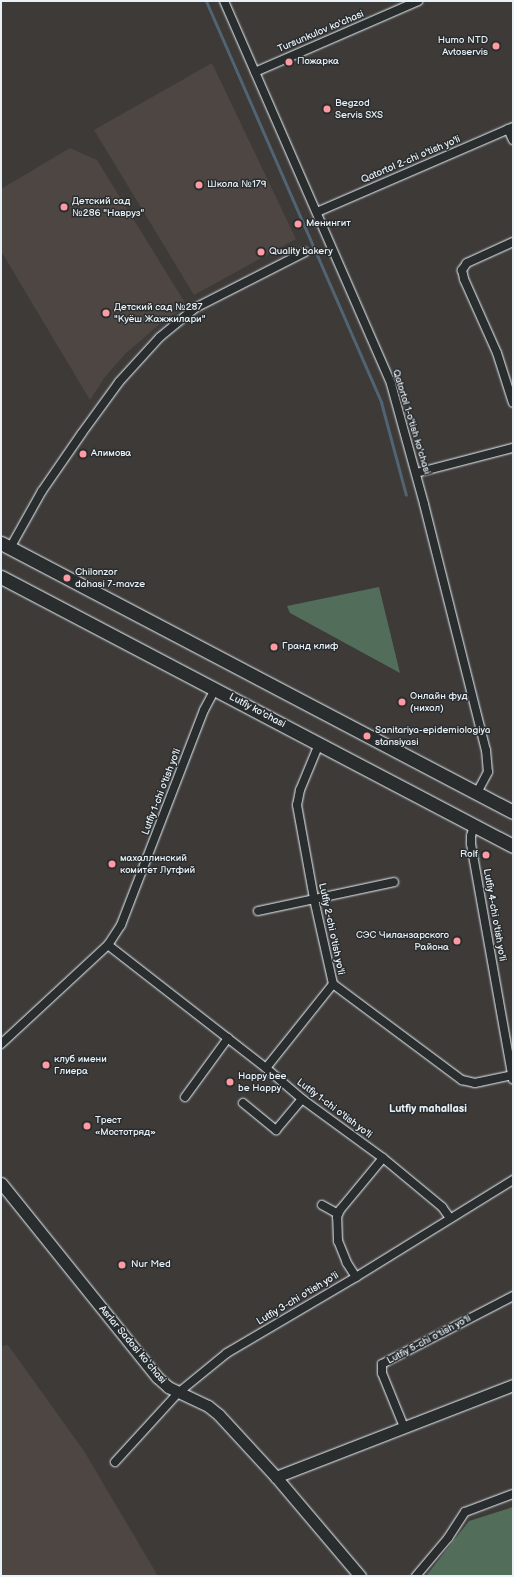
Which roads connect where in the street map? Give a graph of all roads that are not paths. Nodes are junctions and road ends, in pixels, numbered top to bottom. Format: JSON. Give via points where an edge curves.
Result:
{"nodes":[{"id":1,"x":224,"y":1,"type":"edge"},
{"id":2,"x":418,"y":1,"type":"edge"},
{"id":3,"x":255,"y":72,"type":"junction"},
{"id":4,"x":511,"y":128,"type":"edge"},
{"id":5,"x":513,"y":140,"type":"edge"},
{"id":6,"x":316,"y":212,"type":"junction"},
{"id":7,"x":513,"y":242,"type":"edge"},
{"id":8,"x":305,"y":252,"type":"dead end"},
{"id":9,"x":513,"y":403,"type":"edge"},
{"id":10,"x":513,"y":448,"type":"edge"},
{"id":11,"x":416,"y":472,"type":"junction"},
{"id":12,"x":6,"y":546,"type":"edge"},
{"id":13,"x":1,"y":577,"type":"edge"},
{"id":14,"x":215,"y":689,"type":"junction"},
{"id":15,"x":319,"y":744,"type":"junction"},
{"id":16,"x":477,"y":793,"type":"junction"},
{"id":17,"x":513,"y":812,"type":"edge"},
{"id":18,"x":474,"y":825,"type":"junction"},
{"id":19,"x":513,"y":846,"type":"edge"},
{"id":20,"x":394,"y":882,"type":"dead end"},
{"id":21,"x":314,"y":899,"type":"junction"},
{"id":22,"x":258,"y":911,"type":"dead end"},
{"id":23,"x":108,"y":945,"type":"junction"},
{"id":24,"x":333,"y":984,"type":"junction"},
{"id":25,"x":228,"y":1038,"type":"junction"},
{"id":26,"x":1,"y":1044,"type":"edge"},
{"id":27,"x":266,"y":1068,"type":"junction"},
{"id":28,"x":513,"y":1077,"type":"edge"},
{"id":29,"x":185,"y":1097,"type":"dead end"},
{"id":30,"x":302,"y":1099,"type":"junction"},
{"id":31,"x":242,"y":1103,"type":"dead end"},
{"id":32,"x":383,"y":1158,"type":"junction"},
{"id":33,"x":513,"y":1180,"type":"edge"},
{"id":34,"x":1,"y":1183,"type":"edge"},
{"id":35,"x":322,"y":1205,"type":"dead end"},
{"id":36,"x":338,"y":1214,"type":"junction"},
{"id":37,"x":450,"y":1218,"type":"junction"},
{"id":38,"x":356,"y":1277,"type":"junction"},
{"id":39,"x":513,"y":1296,"type":"edge"},
{"id":40,"x":513,"y":1385,"type":"edge"},
{"id":41,"x":178,"y":1393,"type":"junction"},
{"id":42,"x":404,"y":1427,"type":"junction"},
{"id":43,"x":115,"y":1462,"type":"dead end"},
{"id":44,"x":276,"y":1477,"type":"junction"},
{"id":45,"x":513,"y":1494,"type":"edge"},
{"id":46,"x":360,"y":1576,"type":"edge"},
{"id":47,"x":416,"y":1576,"type":"edge"}],
"edges":[{"from":1,"to":3,"type":"street","name":"Qatortol 1-o'tish ko'chasi"},
{"from":2,"to":3,"type":"street","name":"Tursunkulov ko'chasi"},
{"from":3,"to":6,"type":"street","name":"Qatortol 1-o'tish ko'chasi"},
{"from":4,"to":5,"type":"street"},
{"from":4,"to":6,"type":"street","name":"Qatortol 2-chi o'tish yo'li"},
{"from":6,"to":11,"type":"street","name":"Qatortol 1-o'tish ko'chasi","via":[[391,384]]},
{"from":7,"to":9,"type":"street","via":[[467,263],[462,270],[497,353]]},
{"from":8,"to":12,"type":"street","via":[[195,308],[160,337],[119,382]]},
{"from":10,"to":11,"type":"street"},
{"from":11,"to":16,"type":"street","name":"Qatortol 1-o'tish ko'chasi","via":[[486,750],[488,772]]},
{"from":12,"to":16,"type":"main road"},
{"from":13,"to":14,"type":"main road","name":"Lutfiy ko'chasi"},
{"from":14,"to":15,"type":"main road","name":"Lutfiy ko'chasi"},
{"from":14,"to":23,"type":"street","name":"Lutfiy 1-chi o'tish yo'li","via":[[204,710],[121,925]]},
{"from":15,"to":18,"type":"main road","name":"Lutfiy ko'chasi"},
{"from":15,"to":21,"type":"street","name":"Lutfiy 2-chi o'tish yo'li","via":[[302,783],[297,805]]},
{"from":16,"to":17,"type":"main road"},
{"from":18,"to":19,"type":"main road","name":"Lutfiy ko'chasi"},
{"from":18,"to":28,"type":"street","name":"Lutfiy 4-chi o'tish yo'li","via":[[471,844]]},
{"from":20,"to":21,"type":"street"},
{"from":21,"to":22,"type":"street"},
{"from":21,"to":24,"type":"street","name":"Lutfiy 2-chi o'tish yo'li"},
{"from":23,"to":25,"type":"street","name":"Lutfiy 1-chi o'tish yo'li"},
{"from":23,"to":26,"type":"street","name":"Lutfiy 1-chi o'tish yo'li"},
{"from":24,"to":27,"type":"street"},
{"from":24,"to":28,"type":"street","name":"Lutfiy 2-chi o'tish yo'li","via":[[462,1080],[475,1083]]},
{"from":25,"to":27,"type":"street","name":"Lutfiy 1-chi o'tish yo'li"},
{"from":25,"to":29,"type":"street"},
{"from":27,"to":30,"type":"street","name":"Lutfiy 1-chi o'tish yo'li"},
{"from":30,"to":31,"type":"street","via":[[276,1130]]},
{"from":30,"to":32,"type":"street","name":"Lutfiy 1-chi o'tish yo'li"},
{"from":32,"to":36,"type":"street"},
{"from":32,"to":37,"type":"street","name":"Lutfiy 1-chi o'tish yo'li","via":[[442,1207]]},
{"from":33,"to":37,"type":"street","name":"Lutfiy 3-chi o'tish yo'li"},
{"from":34,"to":41,"type":"street","name":"Asrlar Sadosi ko‘chasi","via":[[157,1378]]},
{"from":35,"to":36,"type":"street"},
{"from":36,"to":38,"type":"street","via":[[338,1241]]},
{"from":37,"to":38,"type":"street","name":"Lutfiy 3-chi o'tish yo'li"},
{"from":38,"to":41,"type":"street","name":"Lutfiy 3-chi o'tish yo'li","via":[[227,1352]]},
{"from":39,"to":42,"type":"street","name":"Lutfiy 5-chi o'tish yo'li","via":[[382,1364],[382,1373]]},
{"from":40,"to":42,"type":"street"},
{"from":41,"to":43,"type":"street","name":"Lutfiy 3-chi o'tish yo'li"},
{"from":41,"to":44,"type":"street","name":"Asrlar Sadosi ko‘chasi","via":[[196,1399],[214,1410]]},
{"from":42,"to":44,"type":"street"},
{"from":44,"to":46,"type":"street","name":"Asrlar Sadosi ko‘chasi"},
{"from":45,"to":47,"type":"street","via":[[466,1512]]}]}
